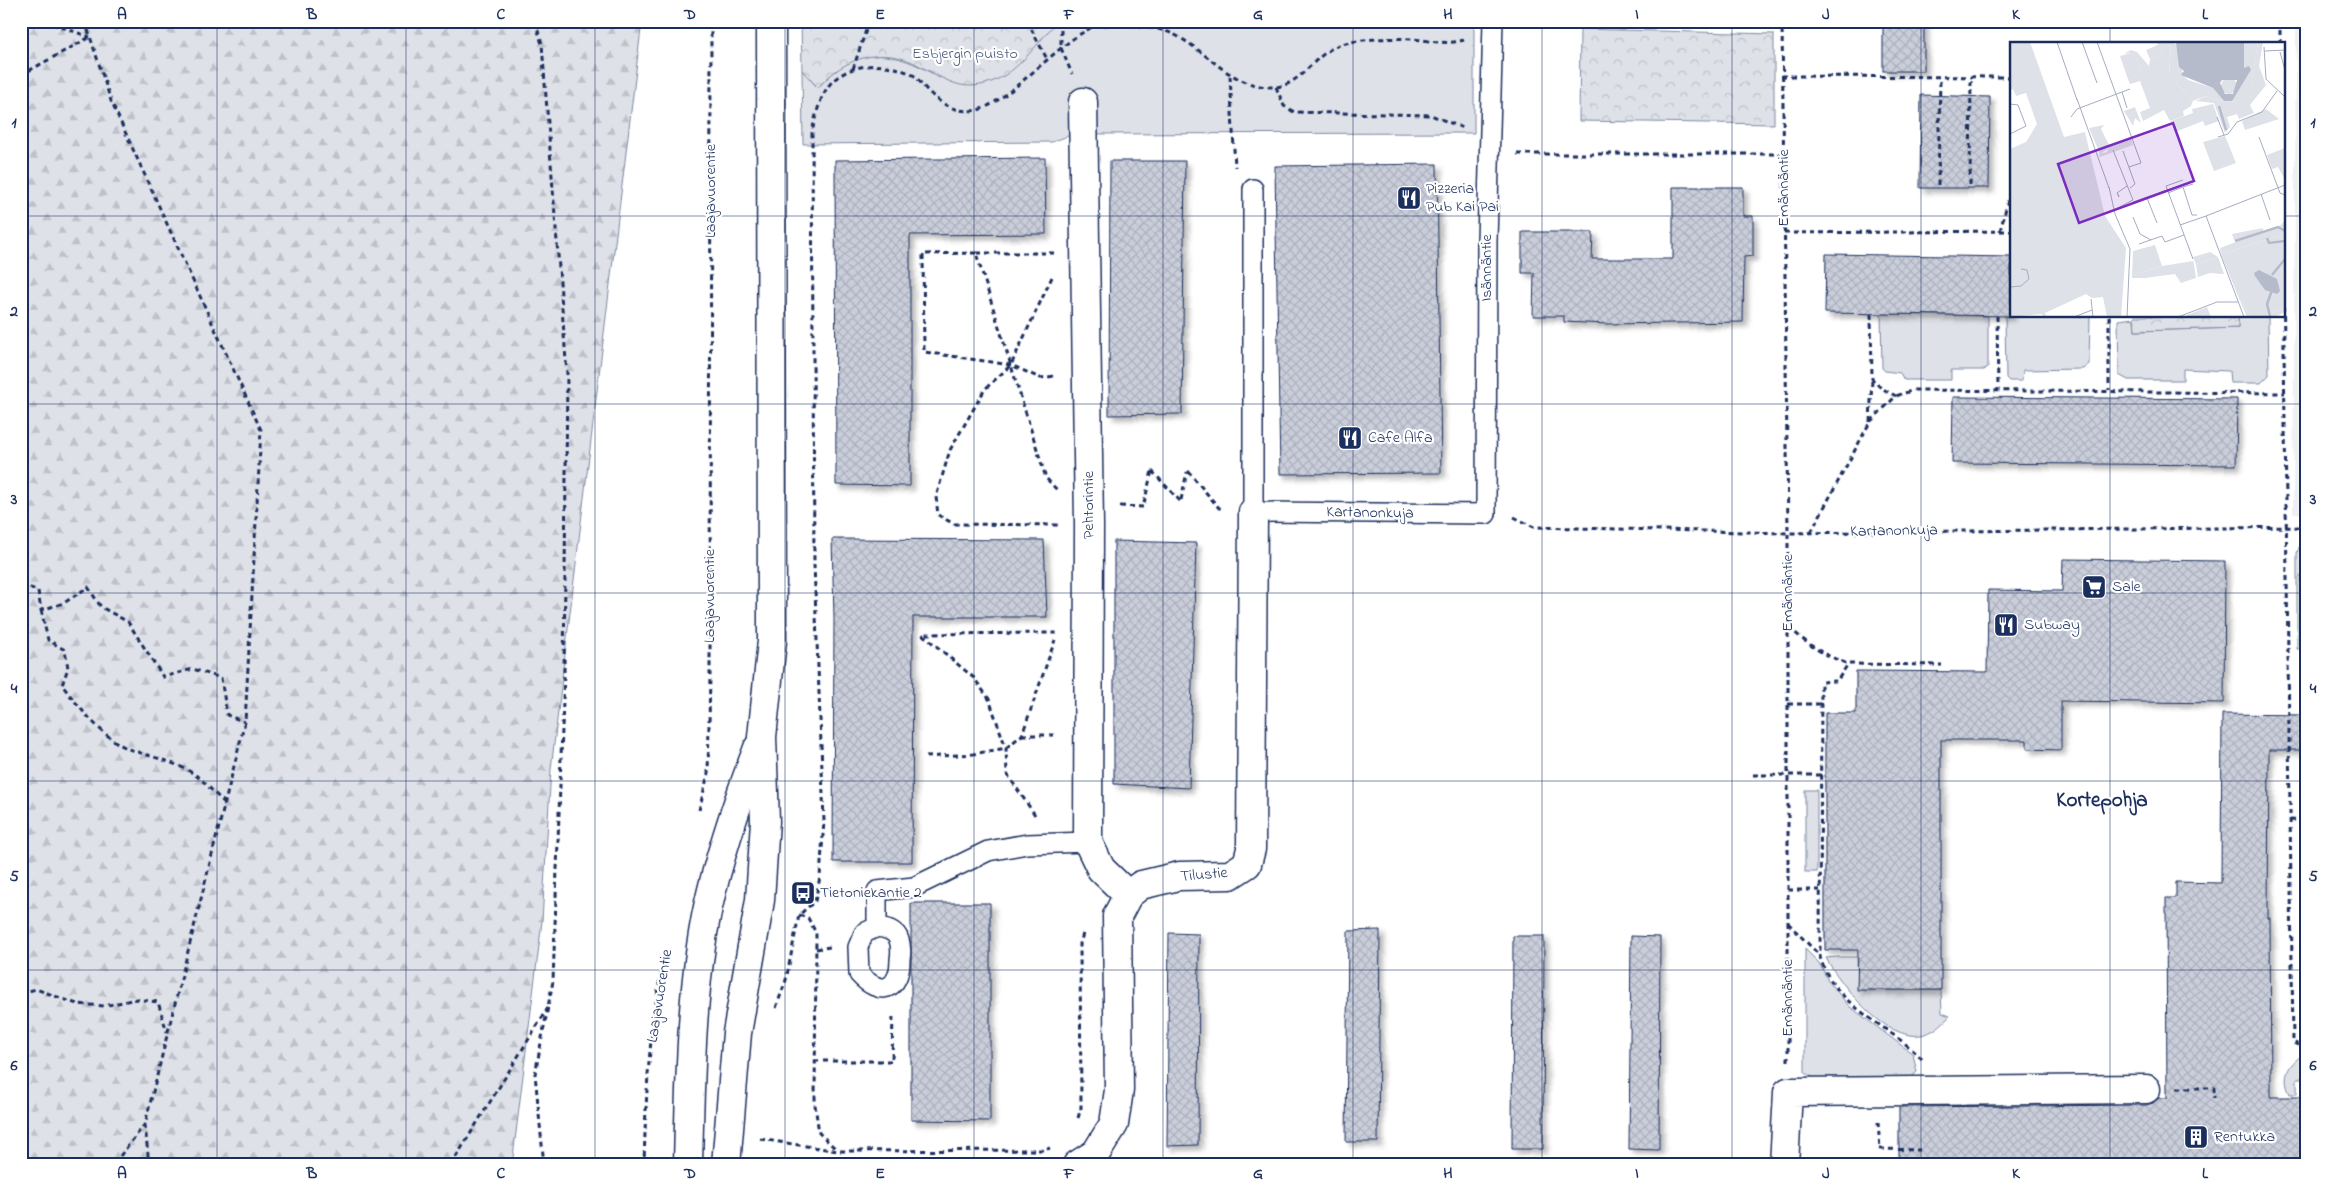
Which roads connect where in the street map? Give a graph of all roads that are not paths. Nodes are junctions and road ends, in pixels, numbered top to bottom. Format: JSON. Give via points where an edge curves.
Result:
{"nodes":[{"id":1,"x":771,"y":21,"type":"edge"},
{"id":2,"x":1492,"y":25,"type":"edge"},
{"id":3,"x":1083,"y":102,"type":"dead end"},
{"id":4,"x":1252,"y":189,"type":"road end"},
{"id":5,"x":1487,"y":509,"type":"joint"},
{"id":6,"x":1253,"y":512,"type":"junction"},
{"id":7,"x":762,"y":737,"type":"junction"},
{"id":8,"x":1088,"y":842,"type":"junction"},
{"id":9,"x":1128,"y":895,"type":"junction"},
{"id":10,"x":877,"y":927,"type":"junction"},
{"id":11,"x":2146,"y":1089,"type":"road end"},
{"id":12,"x":1094,"y":1161,"type":"edge"},
{"id":13,"x":688,"y":1165,"type":"edge"},
{"id":14,"x":726,"y":1165,"type":"edge"},
{"id":15,"x":1784,"y":1165,"type":"edge"}],
"edges":[{"from":1,"to":7,"type":"street","via":[[772,641]]},
{"from":2,"to":5,"type":"lane","name":"Isännäntie"},
{"from":3,"to":8,"type":"street","name":"Pehtorintie","via":[[1075,252],[1088,373]]},
{"from":4,"to":6,"type":"lane"},
{"from":5,"to":6,"type":"lane","name":"Kartanonkuja"},
{"from":6,"to":9,"type":"street","name":"Tilustie","via":[[1251,849],[1247,864],[1230,875],[1179,876],[1141,885]]},
{"from":7,"to":13,"type":"street","via":[[731,819],[708,909],[697,986]]},
{"from":7,"to":14,"type":"street","via":[[765,821],[760,900],[736,1043]]},
{"from":8,"to":9,"type":"street","name":"Pehtorintie","via":[[1101,869]]},
{"from":8,"to":10,"type":"lane","via":[[1027,844],[988,851],[914,887],[877,891]]},
{"from":9,"to":12,"type":"street","via":[[1117,916],[1119,1090],[1114,1124]]},
{"from":10,"to":10,"type":"lane","via":[[890,929],[900,939],[900,974],[893,984],[882,988],[870,986],[859,974],[858,947],[864,933]]},
{"from":11,"to":15,"type":"street","via":[[1788,1092]]}]}
